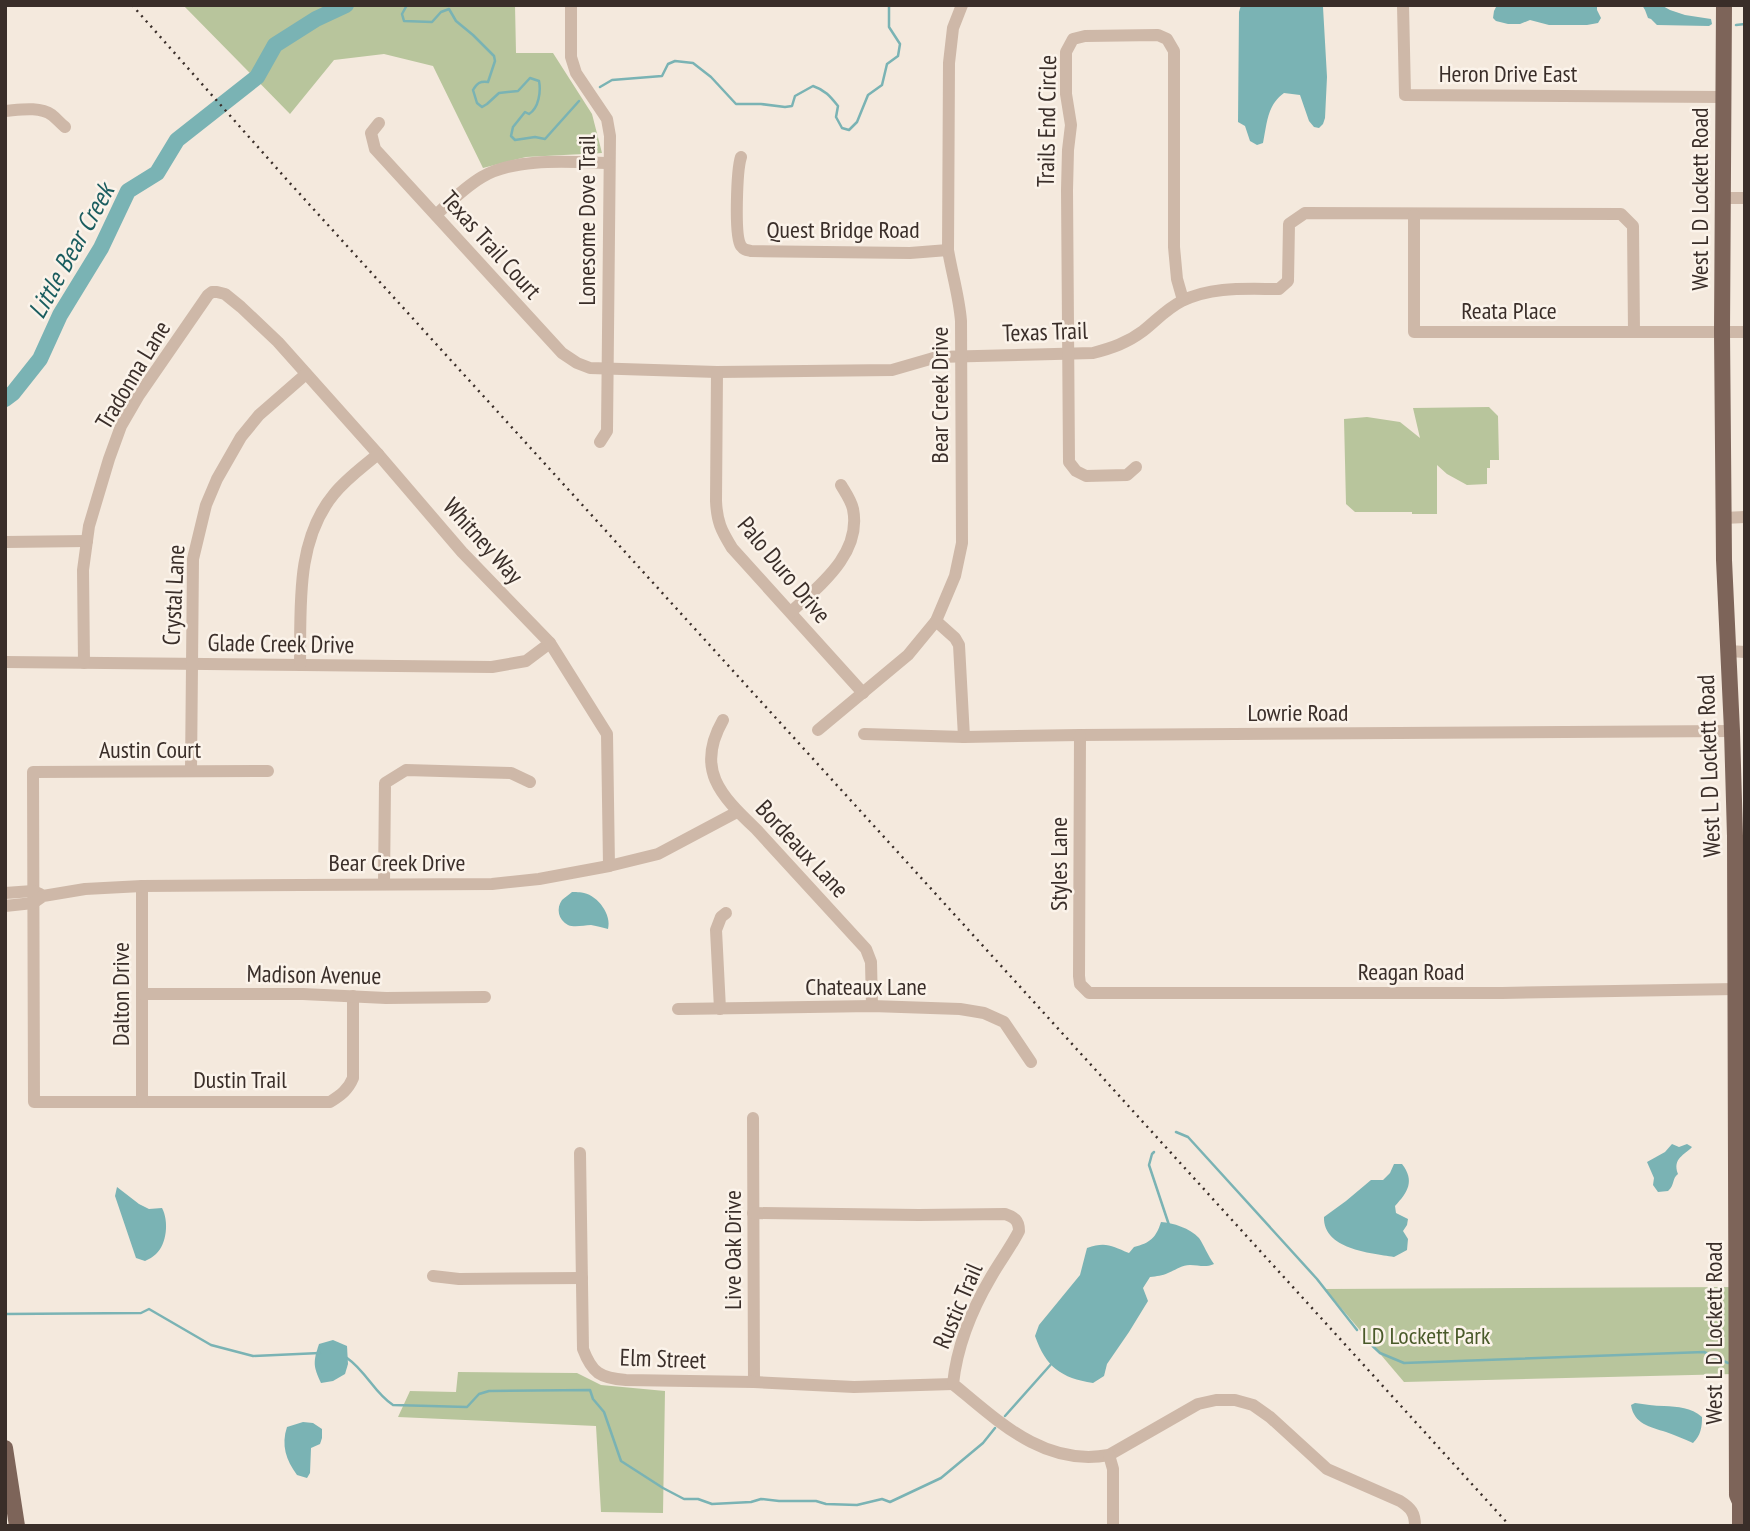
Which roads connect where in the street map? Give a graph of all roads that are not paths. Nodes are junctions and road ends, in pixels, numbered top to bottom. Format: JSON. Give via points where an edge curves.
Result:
{"nodes":[{"id":1,"x":572,"y":5,"type":"edge"},
{"id":2,"x":962,"y":5,"type":"edge"},
{"id":3,"x":1403,"y":5,"type":"edge"},
{"id":4,"x":1724,"y":5,"type":"edge"},
{"id":5,"x":1723,"y":97,"type":"junction"},
{"id":6,"x":5,"y":111,"type":"edge"},
{"id":7,"x":379,"y":123,"type":"dead end"},
{"id":8,"x":65,"y":127,"type":"dead end"},
{"id":9,"x":741,"y":157,"type":"dead end"},
{"id":10,"x":609,"y":163,"type":"junction"},
{"id":11,"x":1723,"y":198,"type":"junction"},
{"id":12,"x":1745,"y":198,"type":"edge"},
{"id":13,"x":436,"y":215,"type":"junction"},
{"id":14,"x":1414,"y":215,"type":"junction"},
{"id":15,"x":948,"y":250,"type":"junction"},
{"id":16,"x":222,"y":293,"type":"joint"},
{"id":17,"x":1183,"y":300,"type":"junction"},
{"id":18,"x":1634,"y":332,"type":"junction"},
{"id":19,"x":1722,"y":332,"type":"junction"},
{"id":20,"x":1745,"y":332,"type":"edge"},
{"id":21,"x":1068,"y":354,"type":"junction"},
{"id":22,"x":961,"y":356,"type":"junction"},
{"id":23,"x":608,"y":367,"type":"junction"},
{"id":24,"x":717,"y":372,"type":"junction"},
{"id":25,"x":306,"y":374,"type":"junction"},
{"id":26,"x":600,"y":442,"type":"dead end"},
{"id":27,"x":378,"y":454,"type":"junction"},
{"id":28,"x":1136,"y":467,"type":"dead end"},
{"id":29,"x":841,"y":485,"type":"dead end"},
{"id":30,"x":1745,"y":517,"type":"edge"},
{"id":31,"x":1724,"y":518,"type":"junction"},
{"id":32,"x":87,"y":541,"type":"junction"},
{"id":33,"x":5,"y":542,"type":"edge"},
{"id":34,"x":791,"y":612,"type":"junction"},
{"id":35,"x":936,"y":621,"type":"junction"},
{"id":36,"x":550,"y":643,"type":"junction"},
{"id":37,"x":1737,"y":652,"type":"edge"},
{"id":38,"x":5,"y":662,"type":"edge"},
{"id":39,"x":84,"y":663,"type":"junction"},
{"id":40,"x":192,"y":663,"type":"junction"},
{"id":41,"x":300,"y":665,"type":"junction"},
{"id":42,"x":863,"y":693,"type":"junction"},
{"id":43,"x":723,"y":720,"type":"dead end"},
{"id":44,"x":818,"y":730,"type":"dead end"},
{"id":45,"x":1732,"y":731,"type":"junction"},
{"id":46,"x":864,"y":734,"type":"dead end"},
{"id":47,"x":1080,"y":735,"type":"junction"},
{"id":48,"x":964,"y":737,"type":"junction"},
{"id":49,"x":191,"y":771,"type":"junction"},
{"id":50,"x":268,"y":771,"type":"dead end"},
{"id":51,"x":530,"y":782,"type":"dead end"},
{"id":52,"x":737,"y":812,"type":"junction"},
{"id":53,"x":1740,"y":836,"type":"edge"},
{"id":54,"x":609,"y":866,"type":"junction"},
{"id":55,"x":384,"y":884,"type":"junction"},
{"id":56,"x":142,"y":886,"type":"junction"},
{"id":57,"x":5,"y":893,"type":"edge"},
{"id":58,"x":36,"y":897,"type":"junction"},
{"id":59,"x":5,"y":906,"type":"edge"},
{"id":60,"x":726,"y":913,"type":"dead end"},
{"id":61,"x":1736,"y":989,"type":"junction"},
{"id":62,"x":1087,"y":991,"type":"joint"},
{"id":63,"x":142,"y":994,"type":"junction"},
{"id":64,"x":353,"y":996,"type":"junction"},
{"id":65,"x":485,"y":997,"type":"dead end"},
{"id":66,"x":872,"y":1006,"type":"junction"},
{"id":67,"x":720,"y":1009,"type":"junction"},
{"id":68,"x":678,"y":1010,"type":"dead end"},
{"id":69,"x":1740,"y":1032,"type":"edge"},
{"id":70,"x":1031,"y":1062,"type":"dead end"},
{"id":71,"x":142,"y":1101,"type":"junction"},
{"id":72,"x":753,"y":1118,"type":"dead end"},
{"id":73,"x":580,"y":1153,"type":"dead end"},
{"id":74,"x":1741,"y":1166,"type":"edge"},
{"id":75,"x":754,"y":1213,"type":"junction"},
{"id":76,"x":433,"y":1276,"type":"dead end"},
{"id":77,"x":582,"y":1278,"type":"junction"},
{"id":78,"x":1741,"y":1309,"type":"edge"},
{"id":79,"x":754,"y":1382,"type":"junction"},
{"id":80,"x":953,"y":1384,"type":"junction"},
{"id":81,"x":5,"y":1448,"type":"edge"},
{"id":82,"x":1109,"y":1455,"type":"junction"},
{"id":83,"x":1742,"y":1502,"type":"edge"},
{"id":84,"x":17,"y":1526,"type":"edge"},
{"id":85,"x":1113,"y":1526,"type":"edge"},
{"id":86,"x":1415,"y":1526,"type":"edge"},
{"id":87,"x":1740,"y":1526,"type":"edge"}],
"edges":[{"from":1,"to":10,"type":"street","name":"Lonesome Dove Trail","via":[[571,57],[576,73],[607,119]]},
{"from":2,"to":15,"type":"street","name":"Bear Creek Drive","via":[[953,28],[949,64]]},
{"from":3,"to":5,"type":"street","name":"Heron Drive East","via":[[1405,95]]},
{"from":4,"to":5,"type":"main road","name":"West L D Lockett Road"},
{"from":5,"to":11,"type":"main road","name":"West L D Lockett Road"},
{"from":6,"to":8,"type":"street","via":[[44,111]]},
{"from":7,"to":13,"type":"street","name":"Texas Trail Court","via":[[371,133],[375,149]]},
{"from":9,"to":15,"type":"street","name":"Quest Bridge Road","via":[[737,234],[744,249]]},
{"from":10,"to":13,"type":"street","via":[[506,167],[467,187]]},
{"from":10,"to":23,"type":"street","name":"Lonesome Dove Trail"},
{"from":11,"to":12,"type":"street"},
{"from":11,"to":19,"type":"main road","name":"West L D Lockett Road"},
{"from":13,"to":23,"type":"street","name":"Texas Trail Court","via":[[562,353],[590,368]]},
{"from":14,"to":17,"type":"street","name":"Texas Trail","via":[[1305,213],[1289,224],[1288,281],[1279,289],[1228,289]]},
{"from":14,"to":18,"type":"street","name":"Texas Trail","via":[[1621,214],[1633,226]]},
{"from":14,"to":18,"type":"street","name":"Reata Place","via":[[1414,332]]},
{"from":15,"to":22,"type":"street","name":"Bear Creek Drive","via":[[959,304]]},
{"from":16,"to":25,"type":"street","name":"Whitney Way"},
{"from":16,"to":32,"type":"street","name":"Tradonna Lane","via":[[208,295],[121,426]]},
{"from":17,"to":21,"type":"street","name":"Texas Trail","via":[[1114,348]]},
{"from":17,"to":21,"type":"street","name":"Trails End Circle","via":[[1174,247],[1174,51],[1167,39],[1158,35],[1073,39],[1066,52],[1071,125]]},
{"from":18,"to":19,"type":"street","name":"Reata Place"},
{"from":19,"to":20,"type":"street","name":"Reata Place"},
{"from":19,"to":31,"type":"main road","name":"West L D Lockett Road"},
{"from":21,"to":22,"type":"street","name":"Texas Trail"},
{"from":21,"to":28,"type":"street","via":[[1069,462],[1086,476],[1127,475]]},
{"from":22,"to":24,"type":"street","name":"Texas Trail","via":[[926,359],[892,370]]},
{"from":22,"to":35,"type":"street","name":"Bear Creek Drive","via":[[961,542],[955,576]]},
{"from":23,"to":24,"type":"street","name":"Texas Trail"},
{"from":23,"to":26,"type":"street","name":"Lonesome Dove Trail","via":[[607,431]]},
{"from":24,"to":34,"type":"street","name":"Palo Duro Drive","via":[[720,529]]},
{"from":25,"to":27,"type":"street","name":"Whitney Way"},
{"from":25,"to":40,"type":"street","name":"Crystal Lane","via":[[241,437],[206,506],[193,559]]},
{"from":27,"to":36,"type":"street","name":"Whitney Way","via":[[462,552]]},
{"from":27,"to":41,"type":"street","via":[[332,496],[309,540]]},
{"from":29,"to":34,"type":"street","via":[[853,511],[848,547],[833,572]]},
{"from":30,"to":31,"type":"street"},
{"from":31,"to":37,"type":"main road","name":"West L D Lockett Road","via":[[1724,560]]},
{"from":32,"to":33,"type":"street"},
{"from":32,"to":39,"type":"street","name":"Tradonna Lane"},
{"from":34,"to":42,"type":"street","name":"Palo Duro Drive"},
{"from":35,"to":42,"type":"street","name":"Bear Creek Drive","via":[[908,655]]},
{"from":35,"to":48,"type":"street","via":[[959,645]]},
{"from":36,"to":41,"type":"street","name":"Glade Creek Drive","via":[[526,661],[492,667]]},
{"from":36,"to":54,"type":"street","name":"Whitney Way","via":[[607,734]]},
{"from":37,"to":45,"type":"main road","name":"West L D Lockett Road"},
{"from":38,"to":39,"type":"street","name":"Glade Creek Drive"},
{"from":39,"to":40,"type":"street","name":"Glade Creek Drive"},
{"from":40,"to":41,"type":"street","name":"Glade Creek Drive"},
{"from":40,"to":49,"type":"street","name":"Crystal Lane"},
{"from":42,"to":44,"type":"street","name":"Bear Creek Drive"},
{"from":43,"to":52,"type":"street","name":"Bordeaux Lane","via":[[711,748],[712,766],[718,786]]},
{"from":45,"to":47,"type":"street","name":"Lowrie Road"},
{"from":45,"to":53,"type":"main road","name":"West L D Lockett Road"},
{"from":46,"to":48,"type":"street","name":"Lowrie Road"},
{"from":47,"to":48,"type":"street","name":"Lowrie Road"},
{"from":47,"to":62,"type":"street","name":"Styles Lane","via":[[1079,976]]},
{"from":49,"to":50,"type":"street","name":"Austin Court"},
{"from":49,"to":58,"type":"street","name":"Austin Court","via":[[33,772]]},
{"from":51,"to":55,"type":"street","via":[[511,773],[406,770],[386,783]]},
{"from":52,"to":54,"type":"street","name":"Bear Creek Drive","via":[[659,854]]},
{"from":52,"to":66,"type":"street","name":"Bordeaux Lane","via":[[866,949],[871,962]]},
{"from":53,"to":61,"type":"main road","name":"West L D Lockett Road"},
{"from":54,"to":55,"type":"street","name":"Bear Creek Drive","via":[[492,884]]},
{"from":55,"to":56,"type":"street","name":"Bear Creek Drive"},
{"from":56,"to":58,"type":"street","name":"Bear Creek Drive"},
{"from":56,"to":63,"type":"street","name":"Dalton Drive"},
{"from":57,"to":58,"type":"street","name":"Bear Creek Drive"},
{"from":58,"to":59,"type":"street","name":"Bear Creek Drive"},
{"from":58,"to":71,"type":"street","name":"Dustin Trail","via":[[34,1102]]},
{"from":60,"to":67,"type":"street","via":[[716,930]]},
{"from":61,"to":62,"type":"street","name":"Reagan Road"},
{"from":61,"to":69,"type":"main road","name":"West L D Lockett Road"},
{"from":63,"to":64,"type":"street","name":"Madison Avenue"},
{"from":63,"to":71,"type":"street","name":"Dalton Drive"},
{"from":64,"to":65,"type":"street","name":"Madison Avenue"},
{"from":64,"to":71,"type":"street","name":"Dustin Trail","via":[[353,1078],[330,1102]]},
{"from":66,"to":67,"type":"street","name":"Chateaux Lane"},
{"from":66,"to":70,"type":"street","name":"Chateaux Lane","via":[[984,1013],[1004,1022]]},
{"from":67,"to":68,"type":"street","name":"Chateaux Lane"},
{"from":69,"to":74,"type":"main road","name":"West L D Lockett Road"},
{"from":72,"to":75,"type":"street","name":"Live Oak Drive"},
{"from":73,"to":77,"type":"street","name":"Elm Street"},
{"from":74,"to":78,"type":"main road","name":"West L D Lockett Road"},
{"from":75,"to":79,"type":"street","name":"Live Oak Drive"},
{"from":75,"to":80,"type":"street","name":"Rustic Trail","via":[[1005,1214],[1016,1219],[1019,1231],[983,1290],[963,1336]]},
{"from":76,"to":77,"type":"street"},
{"from":77,"to":79,"type":"street","name":"Elm Street","via":[[583,1349],[601,1376]]},
{"from":78,"to":83,"type":"main road","name":"West L D Lockett Road","via":[[1737,1494]]},
{"from":79,"to":80,"type":"street","name":"Elm Street","via":[[855,1387]]},
{"from":80,"to":82,"type":"street","name":"Rustic Trail","via":[[1039,1447],[1080,1458]]},
{"from":81,"to":84,"type":"main road"},
{"from":82,"to":85,"type":"street"},
{"from":82,"to":86,"type":"street","name":"Rustic Trail","via":[[1198,1404],[1235,1400],[1270,1417],[1327,1469],[1410,1507]]},
{"from":83,"to":87,"type":"main road","name":"West L D Lockett Road"}]}
